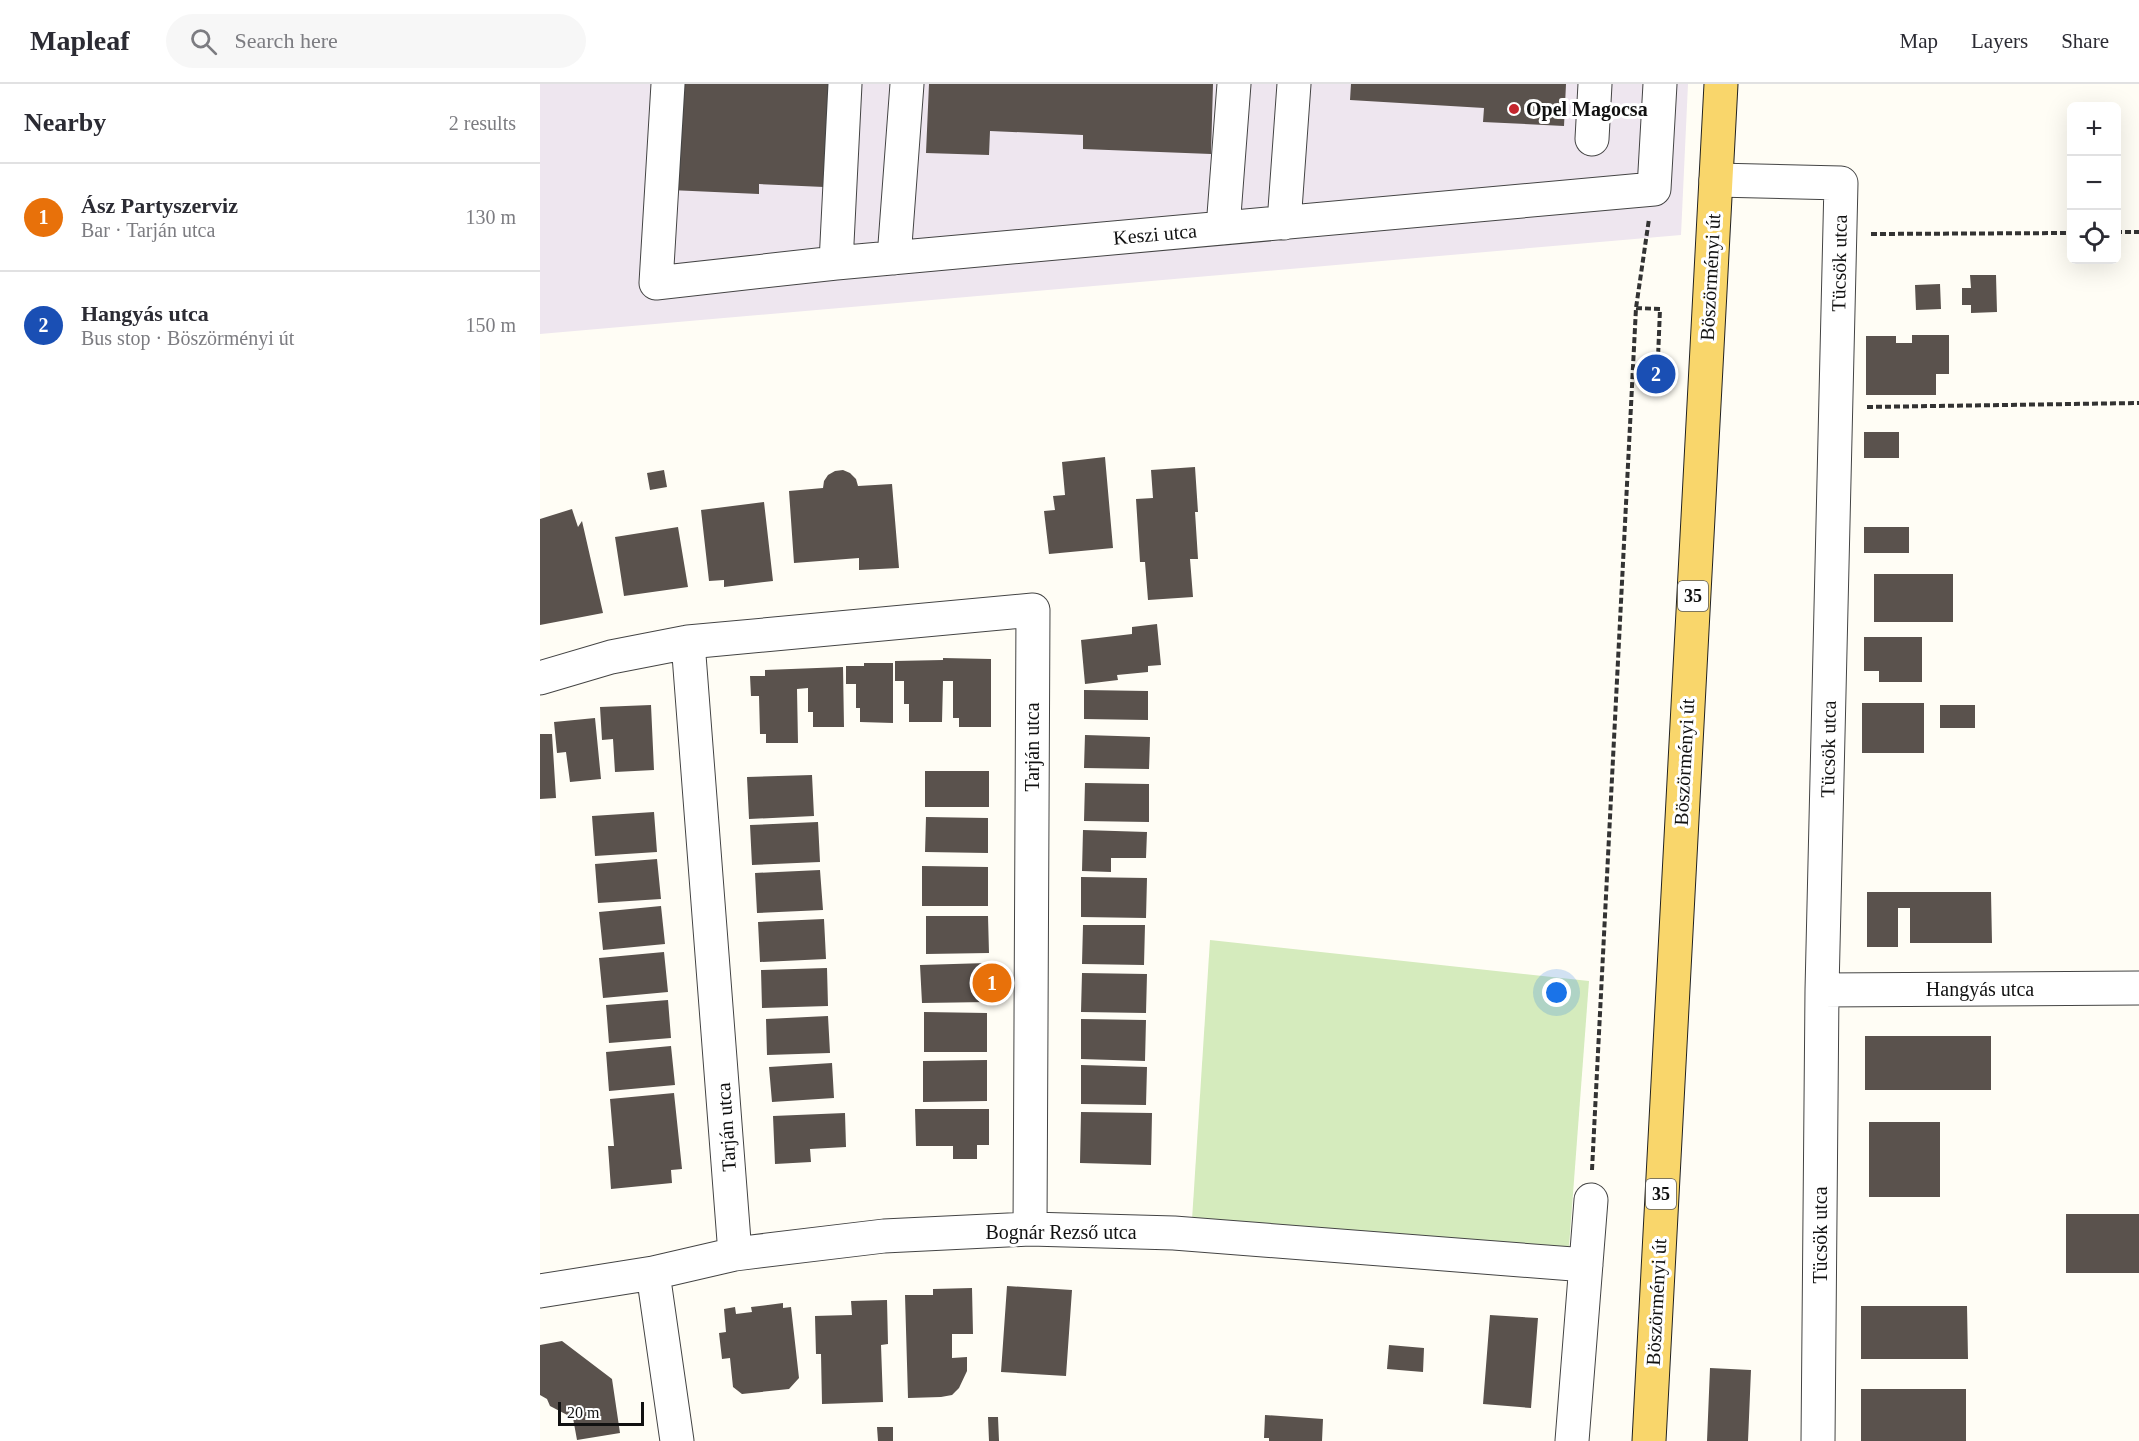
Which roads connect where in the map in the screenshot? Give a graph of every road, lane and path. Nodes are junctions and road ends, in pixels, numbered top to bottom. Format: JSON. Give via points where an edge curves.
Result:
{"nodes":[{"id":1,"x":668,"y":84,"type":"edge"},
{"id":2,"x":845,"y":84,"type":"edge"},
{"id":3,"x":907,"y":84,"type":"edge"},
{"id":4,"x":1234,"y":84,"type":"edge"},
{"id":5,"x":1294,"y":84,"type":"edge"},
{"id":6,"x":1595,"y":84,"type":"edge"},
{"id":7,"x":1660,"y":84,"type":"edge"},
{"id":8,"x":1720,"y":84,"type":"edge"},
{"id":9,"x":1592,"y":139,"type":"dead end"},
{"id":10,"x":1716,"y":180,"type":"junction"},
{"id":11,"x":1654,"y":189,"type":"junction"},
{"id":12,"x":1284,"y":223,"type":"junction"},
{"id":13,"x":1223,"y":228,"type":"junction"},
{"id":14,"x":2121,"y":232,"type":"edge"},
{"id":15,"x":2139,"y":232,"type":"edge"},
{"id":16,"x":2067,"y":233,"type":"edge"},
{"id":17,"x":1840,"y":235,"type":"junction"},
{"id":18,"x":894,"y":258,"type":"junction"},
{"id":19,"x":836,"y":263,"type":"junction"},
{"id":20,"x":1636,"y":308,"type":"junction"},
{"id":21,"x":1658,"y":358,"type":"dead end"},
{"id":22,"x":2139,"y":403,"type":"edge"},
{"id":23,"x":1836,"y":407,"type":"junction"},
{"id":24,"x":688,"y":642,"type":"junction"},
{"id":25,"x":540,"y":678,"type":"edge"},
{"id":26,"x":2139,"y":988,"type":"edge"},
{"id":27,"x":1822,"y":990,"type":"junction"},
{"id":28,"x":1591,"y":1200,"type":"joint"},
{"id":29,"x":1030,"y":1229,"type":"junction"},
{"id":30,"x":735,"y":1254,"type":"junction"},
{"id":31,"x":1586,"y":1265,"type":"junction"},
{"id":32,"x":653,"y":1273,"type":"junction"},
{"id":33,"x":540,"y":1291,"type":"edge"},
{"id":34,"x":677,"y":1441,"type":"edge"},
{"id":35,"x":1572,"y":1441,"type":"edge"},
{"id":36,"x":1648,"y":1441,"type":"edge"},
{"id":37,"x":1818,"y":1441,"type":"edge"}],
"edges":[{"from":1,"to":19,"type":"street","name":"Keszi utca","via":[[656,282]]},
{"from":2,"to":19,"type":"street"},
{"from":3,"to":18,"type":"street"},
{"from":4,"to":13,"type":"street"},
{"from":5,"to":12,"type":"street"},
{"from":6,"to":9,"type":"street"},
{"from":7,"to":11,"type":"street"},
{"from":8,"to":10,"type":"main road","name":"Böszörményi út","number":"35"},
{"from":10,"to":17,"type":"street","name":"Tücsök utca","via":[[1841,183]]},
{"from":10,"to":36,"type":"main road","name":"Böszörményi út","number":"35"},
{"from":11,"to":12,"type":"street","name":"Keszi utca"},
{"from":11,"to":20,"type":"path"},
{"from":12,"to":13,"type":"street","name":"Keszi utca"},
{"from":13,"to":18,"type":"street","name":"Keszi utca"},
{"from":14,"to":15,"type":"path"},
{"from":16,"to":17,"type":"path"},
{"from":17,"to":23,"type":"street","name":"Tücsök utca"},
{"from":18,"to":19,"type":"street","name":"Keszi utca"},
{"from":20,"to":21,"type":"path","via":[[1660,309]]},
{"from":20,"to":28,"type":"path"},
{"from":22,"to":23,"type":"path"},
{"from":23,"to":27,"type":"street","name":"Tücsök utca"},
{"from":24,"to":25,"type":"street","name":"Tarján utca","via":[[611,657]]},
{"from":24,"to":29,"type":"street","name":"Tarján utca","via":[[1033,610]]},
{"from":24,"to":30,"type":"street","name":"Tarján utca"},
{"from":26,"to":27,"type":"street","name":"Hangyás utca"},
{"from":27,"to":37,"type":"street","name":"Tücsök utca"},
{"from":28,"to":31,"type":"street"},
{"from":29,"to":30,"type":"street","name":"Bognár Rezső utca","via":[[884,1236]]},
{"from":29,"to":31,"type":"street","name":"Bognár Rezső utca","via":[[1174,1233]]},
{"from":30,"to":32,"type":"street","name":"Bognár Rezső utca"},
{"from":31,"to":35,"type":"street"},
{"from":32,"to":33,"type":"street","name":"Bognár Rezső utca"},
{"from":32,"to":34,"type":"street"}]}
